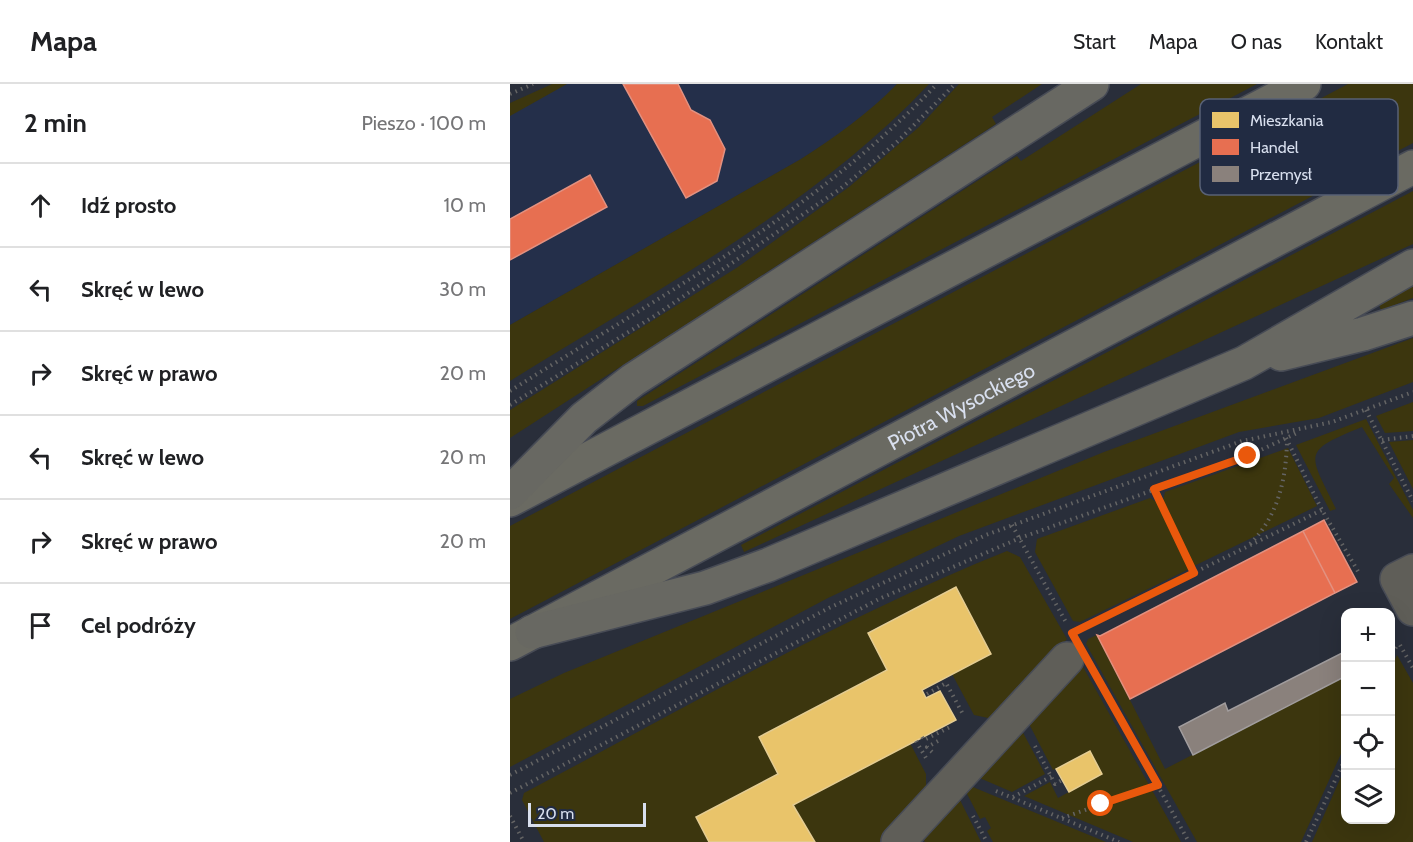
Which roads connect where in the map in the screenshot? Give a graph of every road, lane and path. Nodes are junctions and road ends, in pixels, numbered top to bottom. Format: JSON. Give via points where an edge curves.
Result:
{"nodes":[{"id":1,"x":533,"y":84,"type":"edge"},
{"id":2,"x":937,"y":84,"type":"edge"},
{"id":3,"x":955,"y":84,"type":"edge"},
{"id":4,"x":1092,"y":84,"type":"edge"},
{"id":5,"x":1304,"y":84,"type":"edge"},
{"id":6,"x":510,"y":94,"type":"edge"},
{"id":7,"x":1275,"y":99,"type":"edge"},
{"id":8,"x":1200,"y":138,"type":"edge"},
{"id":9,"x":1413,"y":167,"type":"edge"},
{"id":10,"x":1398,"y":175,"type":"edge"},
{"id":11,"x":1360,"y":195,"type":"edge"},
{"id":12,"x":1413,"y":266,"type":"edge"},
{"id":13,"x":1413,"y":318,"type":"edge"},
{"id":14,"x":1244,"y":363,"type":"junction"},
{"id":15,"x":510,"y":390,"type":"edge"},
{"id":16,"x":1413,"y":392,"type":"edge"},
{"id":17,"x":510,"y":405,"type":"edge"},
{"id":18,"x":1366,"y":410,"type":"junction"},
{"id":19,"x":1308,"y":428,"type":"junction"},
{"id":20,"x":1413,"y":436,"type":"edge"},
{"id":21,"x":1287,"y":439,"type":"junction"},
{"id":22,"x":1382,"y":440,"type":"junction"},
{"id":23,"x":1154,"y":489,"type":"junction"},
{"id":24,"x":510,"y":493,"type":"edge"},
{"id":25,"x":510,"y":500,"type":"edge"},
{"id":26,"x":1413,"y":501,"type":"edge"},
{"id":27,"x":1322,"y":510,"type":"junction"},
{"id":28,"x":1011,"y":525,"type":"junction"},
{"id":29,"x":1020,"y":538,"type":"junction"},
{"id":30,"x":1247,"y":547,"type":"junction"},
{"id":31,"x":1194,"y":573,"type":"junction"},
{"id":32,"x":1405,"y":575,"type":"edge"},
{"id":33,"x":1364,"y":582,"type":"dead end"},
{"id":34,"x":1404,"y":622,"type":"edge"},
{"id":35,"x":1082,"y":628,"type":"dead end"},
{"id":36,"x":521,"y":638,"type":"edge"},
{"id":37,"x":1398,"y":642,"type":"junction"},
{"id":38,"x":1069,"y":646,"type":"joint"},
{"id":39,"x":1395,"y":648,"type":"edge"},
{"id":40,"x":1413,"y":668,"type":"edge"},
{"id":41,"x":1096,"y":675,"type":"dead end"},
{"id":42,"x":927,"y":694,"type":"dead end"},
{"id":43,"x":1017,"y":712,"type":"junction"},
{"id":44,"x":916,"y":741,"type":"dead end"},
{"id":45,"x":921,"y":750,"type":"dead end"},
{"id":46,"x":982,"y":751,"type":"junction"},
{"id":47,"x":1341,"y":768,"type":"edge"},
{"id":48,"x":510,"y":775,"type":"edge"},
{"id":49,"x":960,"y":775,"type":"junction"},
{"id":50,"x":1052,"y":776,"type":"junction"},
{"id":51,"x":1062,"y":780,"type":"dead end"},
{"id":52,"x":1158,"y":785,"type":"junction"},
{"id":53,"x":510,"y":793,"type":"edge"},
{"id":54,"x":1012,"y":797,"type":"junction"},
{"id":55,"x":510,"y":816,"type":"edge"},
{"id":56,"x":1061,"y":818,"type":"junction"},
{"id":57,"x":524,"y":842,"type":"edge"},
{"id":58,"x":898,"y":842,"type":"edge"},
{"id":59,"x":1119,"y":842,"type":"edge"},
{"id":60,"x":1189,"y":842,"type":"edge"},
{"id":61,"x":1306,"y":842,"type":"edge"}],
"edges":[{"from":1,"to":6,"type":"path"},
{"from":2,"to":15,"type":"path","via":[[896,127],[824,187],[748,241]]},
{"from":3,"to":17,"type":"path","via":[[896,143],[840,189],[656,315]]},
{"from":4,"to":24,"type":"main road","via":[[633,380],[584,418]]},
{"from":5,"to":7,"type":"main road"},
{"from":8,"to":25,"type":"main road"},
{"from":9,"to":10,"type":"main road","name":"Piotra Wysockiego"},
{"from":11,"to":36,"type":"main road","name":"Piotra Wysockiego"},
{"from":12,"to":14,"type":"main road"},
{"from":13,"to":14,"type":"main road"},
{"from":14,"to":36,"type":"main road","via":[[751,572]]},
{"from":16,"to":18,"type":"path"},
{"from":18,"to":19,"type":"path"},
{"from":18,"to":22,"type":"path"},
{"from":19,"to":21,"type":"path"},
{"from":19,"to":28,"type":"path","via":[[1242,441]]},
{"from":20,"to":22,"type":"path"},
{"from":21,"to":23,"type":"path"},
{"from":21,"to":27,"type":"path"},
{"from":21,"to":30,"type":"path","via":[[1286,468],[1275,508]]},
{"from":22,"to":26,"type":"path"},
{"from":23,"to":29,"type":"path"},
{"from":23,"to":31,"type":"path"},
{"from":27,"to":30,"type":"path"},
{"from":27,"to":33,"type":"path"},
{"from":28,"to":29,"type":"path"},
{"from":28,"to":48,"type":"path","via":[[873,586]]},
{"from":29,"to":38,"type":"path"},
{"from":29,"to":53,"type":"path","via":[[879,599]]},
{"from":30,"to":31,"type":"path"},
{"from":31,"to":35,"type":"path"},
{"from":32,"to":34,"type":"street"},
{"from":34,"to":37,"type":"path"},
{"from":37,"to":39,"type":"path"},
{"from":37,"to":40,"type":"path"},
{"from":38,"to":43,"type":"street"},
{"from":41,"to":52,"type":"path"},
{"from":42,"to":46,"type":"path","via":[[946,683]]},
{"from":43,"to":46,"type":"street"},
{"from":43,"to":50,"type":"path"},
{"from":44,"to":45,"type":"path"},
{"from":46,"to":49,"type":"street"},
{"from":47,"to":61,"type":"path"},
{"from":49,"to":54,"type":"path"},
{"from":49,"to":58,"type":"street"},
{"from":50,"to":51,"type":"path","via":[[1055,784]]},
{"from":50,"to":54,"type":"path"},
{"from":52,"to":56,"type":"path"},
{"from":52,"to":60,"type":"path"},
{"from":54,"to":56,"type":"path"},
{"from":55,"to":57,"type":"path"},
{"from":56,"to":59,"type":"path"}]}
